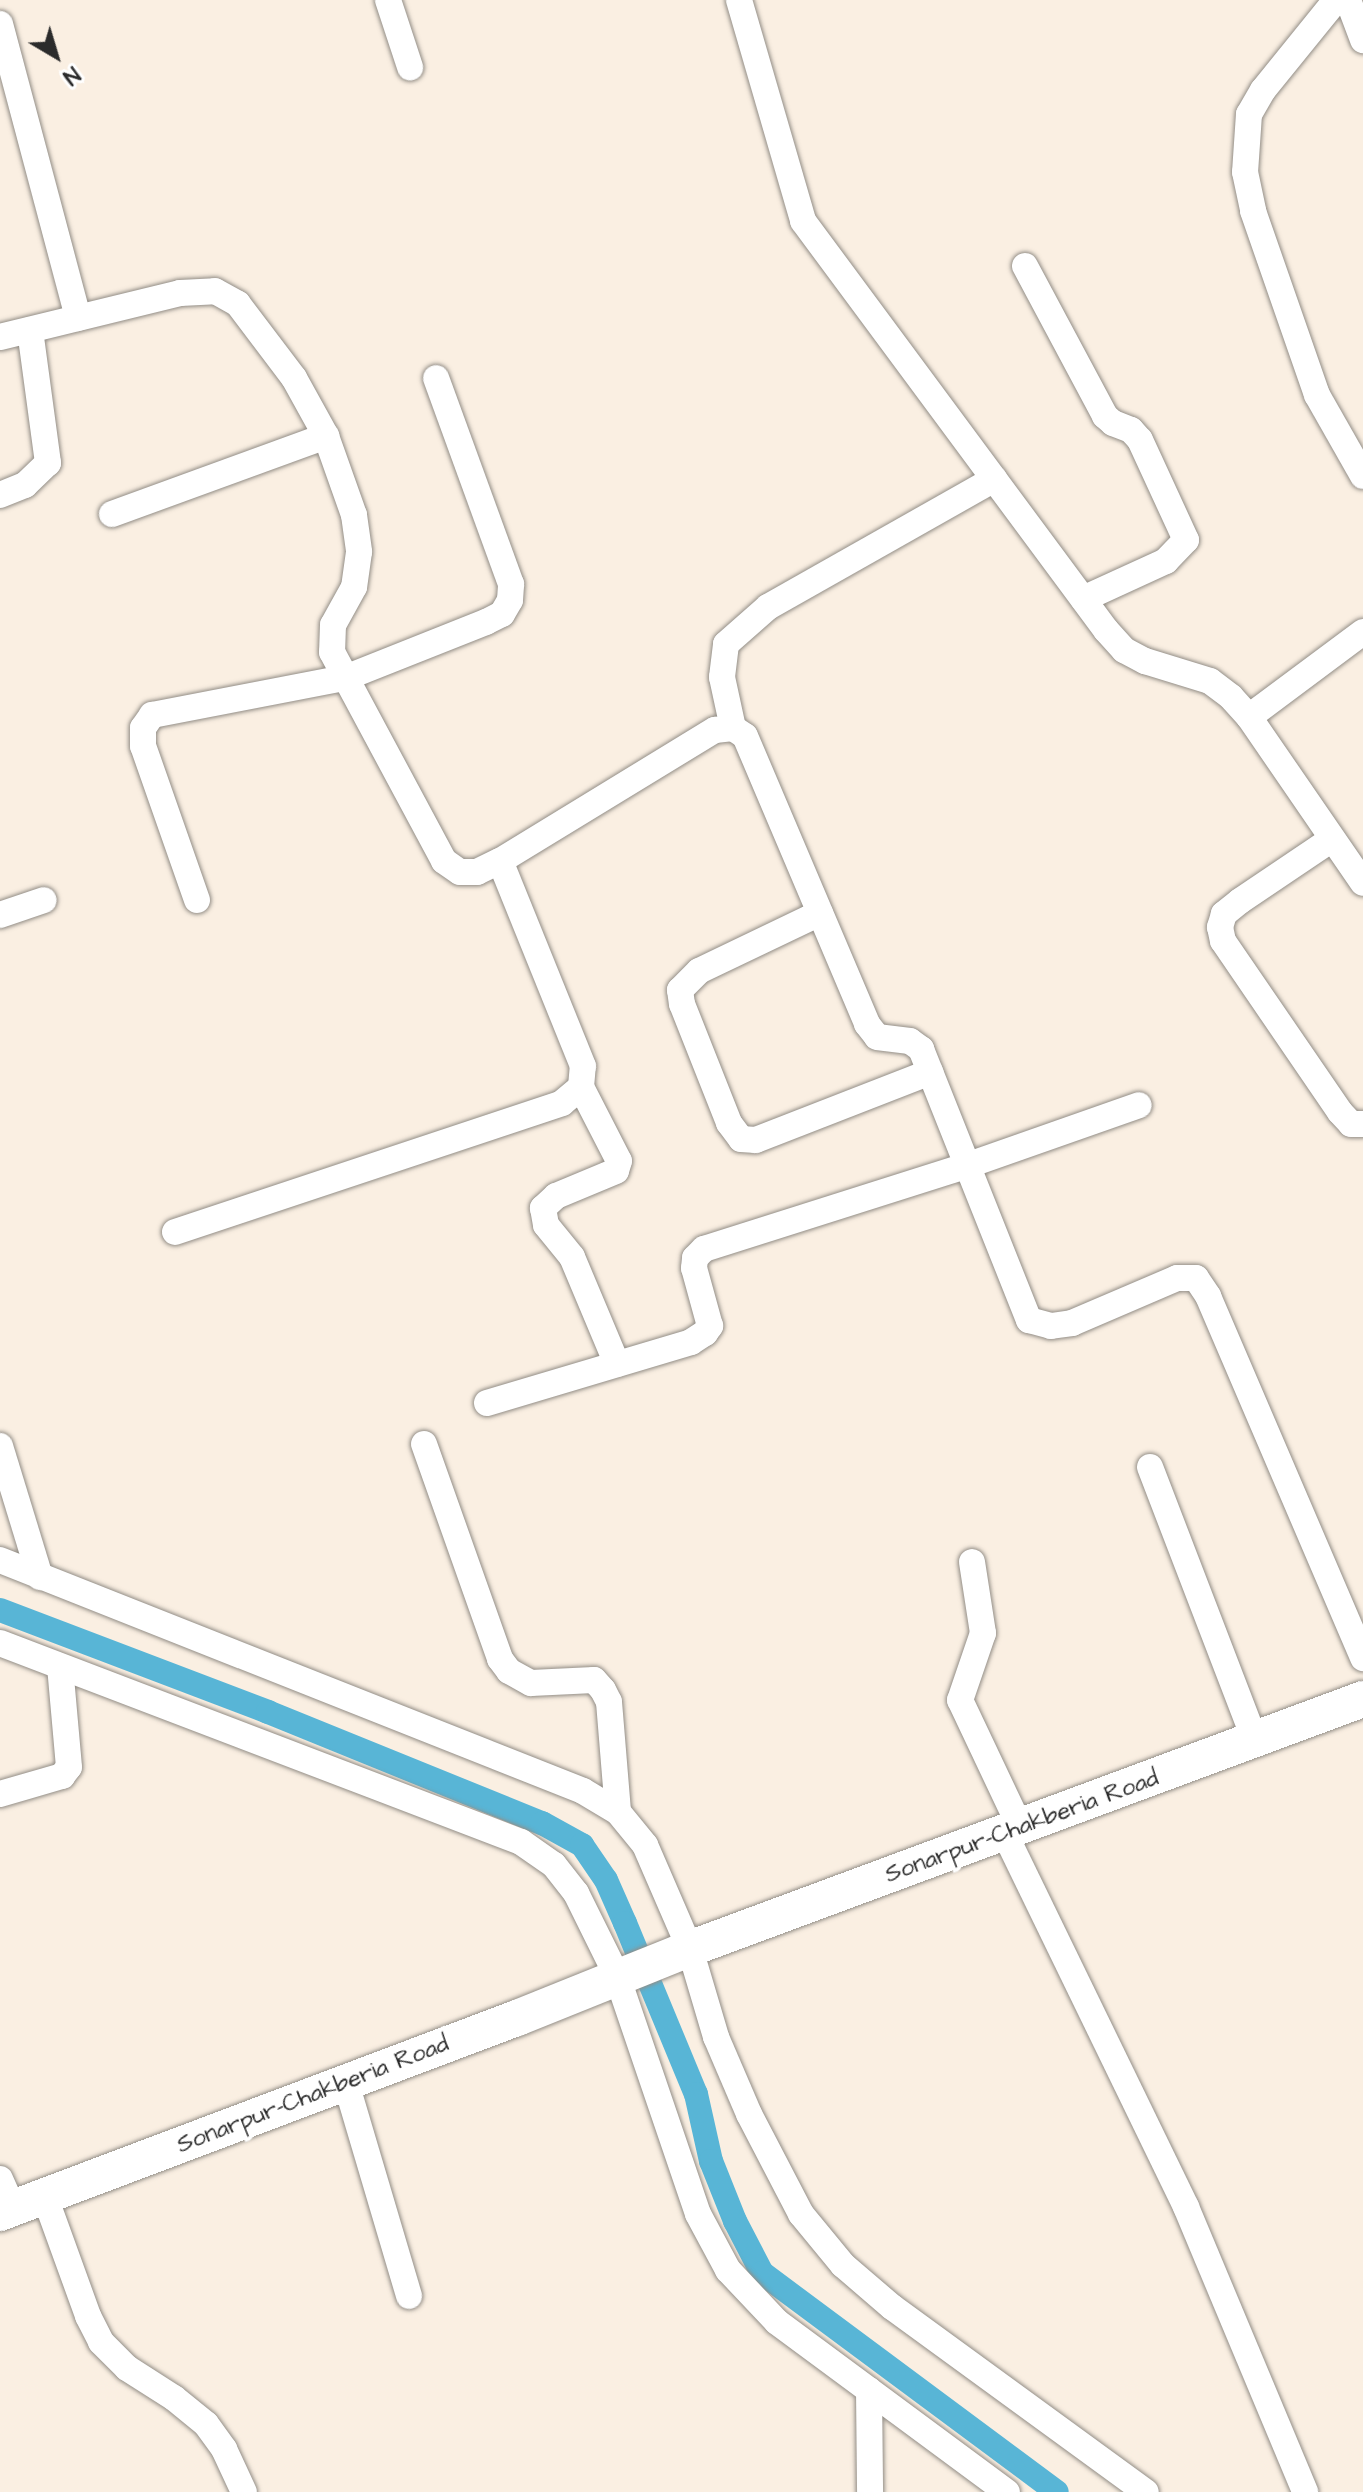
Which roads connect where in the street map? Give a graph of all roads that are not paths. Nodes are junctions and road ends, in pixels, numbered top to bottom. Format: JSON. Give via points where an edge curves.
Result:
{"nodes":[{"id":1,"x":388,"y":0,"type":"edge"},
{"id":2,"x":739,"y":0,"type":"edge"},
{"id":3,"x":1336,"y":0,"type":"edge"},
{"id":4,"x":1348,"y":0,"type":"edge"},
{"id":5,"x":0,"y":24,"type":"edge"},
{"id":6,"x":1363,"y":40,"type":"edge"},
{"id":7,"x":410,"y":67,"type":"dead end"},
{"id":8,"x":1025,"y":266,"type":"dead end"},
{"id":9,"x":78,"y":318,"type":"junction"},
{"id":10,"x":30,"y":330,"type":"junction"},
{"id":11,"x":0,"y":337,"type":"edge"},
{"id":12,"x":436,"y":378,"type":"dead end"},
{"id":13,"x":326,"y":436,"type":"junction"},
{"id":14,"x":1363,"y":476,"type":"edge"},
{"id":15,"x":994,"y":479,"type":"junction"},
{"id":16,"x":0,"y":495,"type":"edge"},
{"id":17,"x":112,"y":514,"type":"dead end"},
{"id":18,"x":1083,"y":599,"type":"junction"},
{"id":19,"x":1363,"y":632,"type":"edge"},
{"id":20,"x":345,"y":678,"type":"junction"},
{"id":21,"x":1249,"y":717,"type":"junction"},
{"id":22,"x":733,"y":728,"type":"junction"},
{"id":23,"x":1332,"y":839,"type":"junction"},
{"id":24,"x":500,"y":861,"type":"junction"},
{"id":25,"x":1363,"y":883,"type":"edge"},
{"id":26,"x":44,"y":900,"type":"dead end"},
{"id":27,"x":197,"y":900,"type":"dead end"},
{"id":28,"x":820,"y":913,"type":"junction"},
{"id":29,"x":0,"y":915,"type":"edge"},
{"id":30,"x":930,"y":1072,"type":"junction"},
{"id":31,"x":581,"y":1087,"type":"junction"},
{"id":32,"x":1139,"y":1105,"type":"dead end"},
{"id":33,"x":1363,"y":1124,"type":"edge"},
{"id":34,"x":966,"y":1166,"type":"junction"},
{"id":35,"x":175,"y":1232,"type":"dead end"},
{"id":36,"x":617,"y":1364,"type":"junction"},
{"id":37,"x":487,"y":1403,"type":"dead end"},
{"id":38,"x":424,"y":1444,"type":"dead end"},
{"id":39,"x":0,"y":1446,"type":"edge"},
{"id":40,"x":1150,"y":1467,"type":"dead end"},
{"id":41,"x":0,"y":1560,"type":"edge"},
{"id":42,"x":972,"y":1562,"type":"dead end"},
{"id":43,"x":40,"y":1577,"type":"junction"},
{"id":44,"x":0,"y":1643,"type":"edge"},
{"id":45,"x":1363,"y":1658,"type":"edge"},
{"id":46,"x":60,"y":1667,"type":"junction"},
{"id":47,"x":1363,"y":1699,"type":"edge"},
{"id":48,"x":1255,"y":1740,"type":"junction"},
{"id":49,"x":0,"y":1794,"type":"edge"},
{"id":50,"x":618,"y":1812,"type":"junction"},
{"id":51,"x":1013,"y":1831,"type":"junction"},
{"id":52,"x":686,"y":1950,"type":"junction"},
{"id":53,"x":621,"y":1976,"type":"junction"},
{"id":54,"x":346,"y":2083,"type":"junction"},
{"id":55,"x":14,"y":2199,"type":"edge"},
{"id":56,"x":409,"y":2296,"type":"dead end"},
{"id":57,"x":869,"y":2390,"type":"junction"},
{"id":58,"x":244,"y":2492,"type":"edge"},
{"id":59,"x":870,"y":2492,"type":"edge"},
{"id":60,"x":1007,"y":2492,"type":"edge"},
{"id":61,"x":1146,"y":2492,"type":"edge"},
{"id":62,"x":1305,"y":2492,"type":"edge"}],
"edges":[{"from":1,"to":7,"type":"street"},
{"from":2,"to":15,"type":"street","via":[[803,221]]},
{"from":3,"to":14,"type":"street","via":[[1249,114],[1245,172],[1253,211],[1317,395]]},
{"from":4,"to":6,"type":"street"},
{"from":5,"to":9,"type":"street"},
{"from":8,"to":18,"type":"street","via":[[1105,416],[1140,440],[1186,540],[1166,561]]},
{"from":9,"to":10,"type":"street"},
{"from":9,"to":13,"type":"street","via":[[180,293],[215,291],[238,304],[262,333]]},
{"from":10,"to":11,"type":"street"},
{"from":10,"to":16,"type":"street","via":[[48,463],[25,485]]},
{"from":12,"to":20,"type":"street","via":[[511,584],[510,600],[502,614],[486,622]]},
{"from":13,"to":17,"type":"street"},
{"from":13,"to":20,"type":"street","via":[[354,515],[359,552],[354,587],[333,625],[332,652]]},
{"from":15,"to":18,"type":"street"},
{"from":15,"to":22,"type":"street","via":[[768,607],[726,644],[722,677]]},
{"from":18,"to":21,"type":"street","via":[[1124,650],[1210,681]]},
{"from":19,"to":21,"type":"street"},
{"from":20,"to":24,"type":"street","via":[[444,861],[460,872],[477,872]]},
{"from":20,"to":27,"type":"street","via":[[166,711],[152,715],[143,728],[143,746]]},
{"from":21,"to":23,"type":"street"},
{"from":22,"to":24,"type":"street","via":[[715,730]]},
{"from":22,"to":28,"type":"street","via":[[745,736]]},
{"from":23,"to":25,"type":"street"},
{"from":23,"to":33,"type":"street","via":[[1240,901],[1224,914],[1220,927],[1223,941],[1340,1112],[1351,1124]]},
{"from":24,"to":31,"type":"street","via":[[583,1066]]},
{"from":26,"to":29,"type":"street"},
{"from":28,"to":30,"type":"street","via":[[867,1024],[877,1037],[910,1041],[921,1049]]},
{"from":28,"to":30,"type":"street","via":[[699,971],[680,990],[729,1123],[741,1139],[756,1140]]},
{"from":30,"to":34,"type":"street"},
{"from":31,"to":35,"type":"street","via":[[562,1103]]},
{"from":31,"to":36,"type":"street","via":[[619,1161],[616,1171],[556,1196],[543,1208],[546,1225],[572,1257]]},
{"from":32,"to":34,"type":"street"},
{"from":34,"to":36,"type":"street","via":[[704,1249],[694,1268],[710,1326],[705,1333]]},
{"from":34,"to":45,"type":"street","via":[[1029,1320],[1051,1326],[1072,1323],[1177,1278],[1196,1278]]},
{"from":36,"to":37,"type":"street"},
{"from":38,"to":50,"type":"street","via":[[500,1659],[531,1683],[594,1680],[603,1690],[609,1702]]},
{"from":39,"to":43,"type":"street"},
{"from":40,"to":48,"type":"street"},
{"from":41,"to":43,"type":"street"},
{"from":42,"to":51,"type":"street","via":[[983,1633],[960,1700]]},
{"from":43,"to":50,"type":"street","via":[[583,1791]]},
{"from":44,"to":46,"type":"street"},
{"from":46,"to":49,"type":"street","via":[[69,1767],[62,1776]]},
{"from":46,"to":53,"type":"street","via":[[521,1842],[554,1865],[576,1893]]},
{"from":47,"to":48,"type":"main road","name":"Sonarpur-Chakberia Road"},
{"from":48,"to":51,"type":"main road","name":"Sonarpur-Chakberia Road"},
{"from":50,"to":52,"type":"street","via":[[645,1845]]},
{"from":51,"to":52,"type":"main road","name":"Sonarpur-Chakberia Road"},
{"from":51,"to":62,"type":"street","via":[[1186,2207]]},
{"from":52,"to":53,"type":"main road","name":"Sonarpur-Chakberia Road"},
{"from":52,"to":61,"type":"street","via":[[749,2114],[801,2214],[835,2255],[892,2307]]},
{"from":53,"to":54,"type":"main road","name":"Sonarpur-Chakberia Road"},
{"from":53,"to":57,"type":"street","via":[[698,2214],[728,2270],[777,2322]]},
{"from":54,"to":55,"type":"main road","name":"Sonarpur-Chakberia Road"},
{"from":54,"to":56,"type":"street"},
{"from":55,"to":58,"type":"street","via":[[101,2342],[127,2368],[206,2424]]},
{"from":57,"to":59,"type":"street"},
{"from":57,"to":60,"type":"street"}]}
